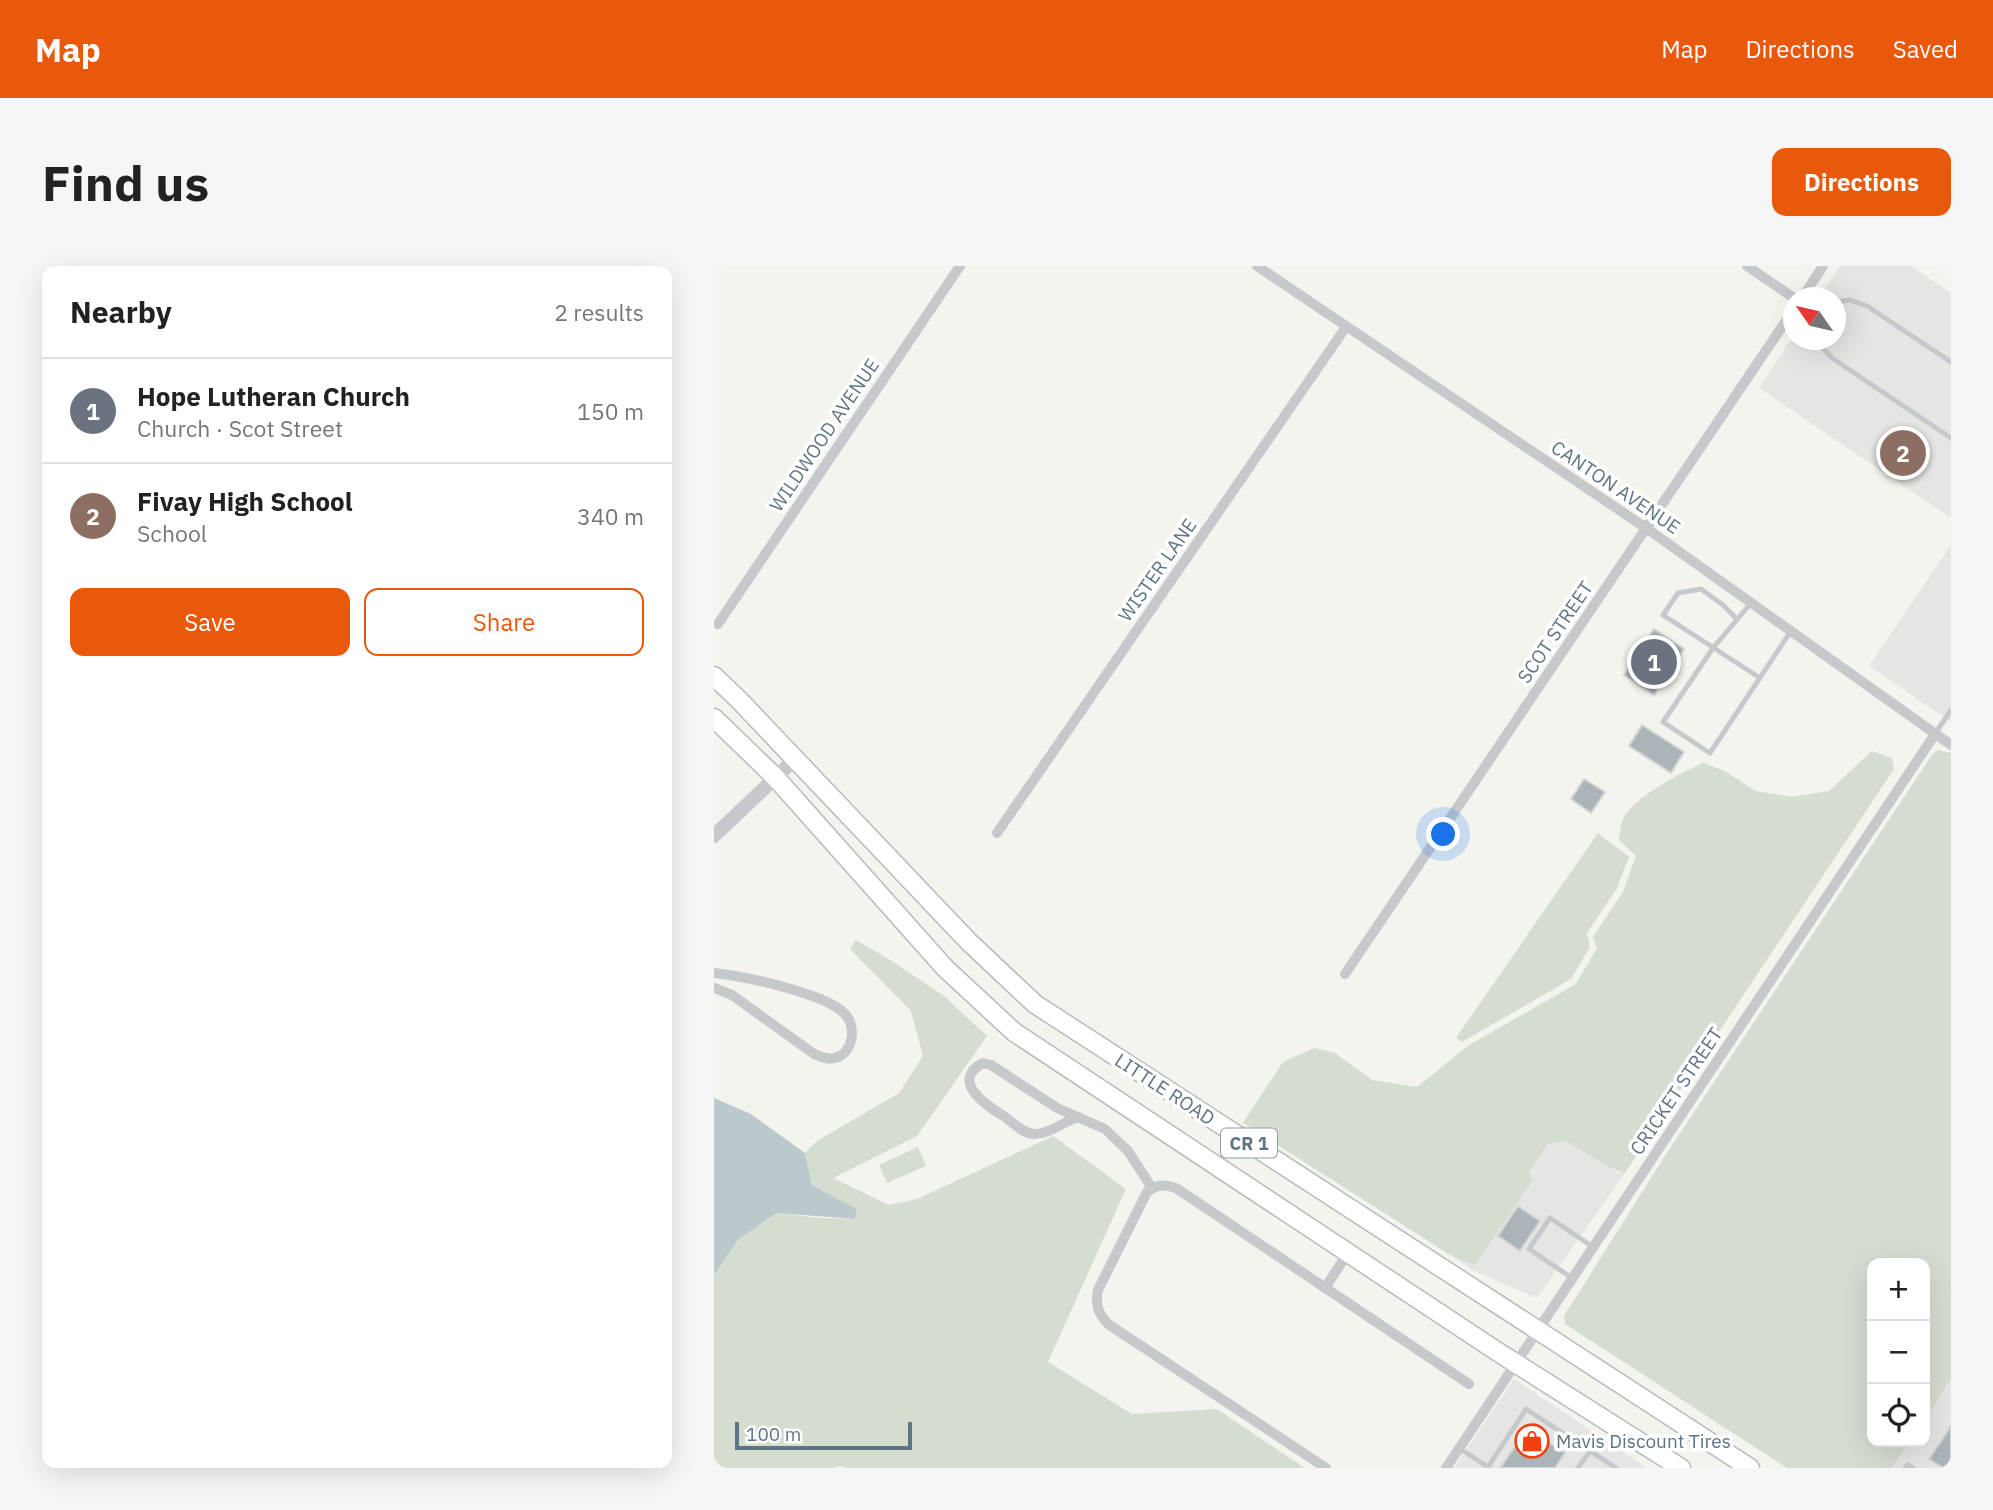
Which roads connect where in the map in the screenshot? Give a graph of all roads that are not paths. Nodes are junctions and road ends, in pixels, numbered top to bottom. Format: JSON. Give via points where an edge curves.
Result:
{"nodes":[{"id":1,"x":960,"y":266,"type":"edge"},
{"id":2,"x":1257,"y":266,"type":"edge"},
{"id":3,"x":1747,"y":266,"type":"edge"},
{"id":4,"x":1823,"y":266,"type":"edge"},
{"id":5,"x":1809,"y":287,"type":"edge"},
{"id":6,"x":1783,"y":291,"type":"edge"},
{"id":7,"x":1846,"y":301,"type":"edge"},
{"id":8,"x":1783,"y":325,"type":"edge"},
{"id":9,"x":1346,"y":327,"type":"junction"},
{"id":10,"x":1825,"y":350,"type":"edge"},
{"id":11,"x":1951,"y":362,"type":"edge"},
{"id":12,"x":1951,"y":438,"type":"edge"},
{"id":13,"x":1646,"y":528,"type":"junction"},
{"id":14,"x":1751,"y":603,"type":"junction"},
{"id":15,"x":1737,"y":619,"type":"junction"},
{"id":16,"x":718,"y":624,"type":"dead end"},
{"id":17,"x":1791,"y":631,"type":"junction"},
{"id":18,"x":1713,"y":648,"type":"junction"},
{"id":19,"x":714,"y":676,"type":"edge"},
{"id":20,"x":1760,"y":678,"type":"junction"},
{"id":21,"x":1951,"y":710,"type":"edge"},
{"id":22,"x":714,"y":718,"type":"edge"},
{"id":23,"x":1935,"y":734,"type":"junction"},
{"id":24,"x":1951,"y":745,"type":"edge"},
{"id":25,"x":794,"y":760,"type":"junction"},
{"id":26,"x":775,"y":777,"type":"junction"},
{"id":27,"x":997,"y":833,"type":"dead end"},
{"id":28,"x":714,"y":836,"type":"edge"},
{"id":29,"x":714,"y":973,"type":"edge"},
{"id":30,"x":1345,"y":974,"type":"dead end"},
{"id":31,"x":714,"y":988,"type":"edge"},
{"id":32,"x":1079,"y":1117,"type":"junction"},
{"id":33,"x":1152,"y":1188,"type":"junction"},
{"id":34,"x":1593,"y":1247,"type":"junction"},
{"id":35,"x":1348,"y":1253,"type":"junction"},
{"id":36,"x":1572,"y":1278,"type":"junction"},
{"id":37,"x":1325,"y":1288,"type":"junction"},
{"id":38,"x":1538,"y":1330,"type":"junction"},
{"id":39,"x":1516,"y":1363,"type":"junction"},
{"id":40,"x":1469,"y":1384,"type":"dead end"},
{"id":41,"x":1459,"y":1448,"type":"junction"},
{"id":42,"x":1590,"y":1451,"type":"junction"},
{"id":43,"x":1325,"y":1468,"type":"edge"},
{"id":44,"x":1446,"y":1468,"type":"edge"},
{"id":45,"x":1578,"y":1468,"type":"edge"},
{"id":46,"x":1616,"y":1468,"type":"edge"},
{"id":47,"x":1681,"y":1468,"type":"edge"},
{"id":48,"x":1751,"y":1468,"type":"edge"},
{"id":49,"x":1905,"y":1468,"type":"edge"},
{"id":50,"x":1913,"y":1468,"type":"edge"}],
"edges":[{"from":1,"to":16,"type":"street","name":"WILDWOOD AVENUE"},
{"from":2,"to":9,"type":"street","name":"CANTON AVENUE"},
{"from":3,"to":6,"type":"street"},
{"from":4,"to":5,"type":"street"},
{"from":7,"to":11,"type":"lane","via":[[1867,306]]},
{"from":8,"to":13,"type":"street","name":"SCOT STREET"},
{"from":9,"to":13,"type":"street","name":"CANTON AVENUE"},
{"from":9,"to":27,"type":"street","name":"WISTER LANE"},
{"from":10,"to":12,"type":"lane"},
{"from":13,"to":14,"type":"street","name":"CANTON AVENUE"},
{"from":13,"to":30,"type":"street","name":"SCOT STREET"},
{"from":14,"to":15,"type":"lane"},
{"from":14,"to":17,"type":"street","name":"CANTON AVENUE"},
{"from":15,"to":18,"type":"lane"},
{"from":15,"to":18,"type":"lane","via":[[1701,589],[1678,593],[1663,615]]},
{"from":17,"to":20,"type":"lane"},
{"from":17,"to":23,"type":"street","name":"CANTON AVENUE"},
{"from":18,"to":20,"type":"lane"},
{"from":18,"to":20,"type":"lane","via":[[1663,722],[1710,753]]},
{"from":19,"to":25,"type":"main road","name":"LITTLE ROAD","number":"CR 1"},
{"from":21,"to":23,"type":"lane"},
{"from":22,"to":26,"type":"main road","name":"LITTLE ROAD","number":"CR 1"},
{"from":23,"to":24,"type":"street","name":"CANTON AVENUE"},
{"from":23,"to":34,"type":"street","name":"CRICKET STREET"},
{"from":25,"to":26,"type":"street"},
{"from":25,"to":38,"type":"main road","name":"LITTLE ROAD","number":"CR 1","via":[[1035,1004]]},
{"from":26,"to":28,"type":"street"},
{"from":26,"to":35,"type":"main road","name":"LITTLE ROAD","number":"CR 1","via":[[945,968],[1014,1032]]},
{"from":29,"to":31,"type":"street","via":[[740,976],[839,1008],[852,1027],[851,1041],[846,1051],[826,1059],[732,995]]},
{"from":32,"to":32,"type":"street","via":[[1056,1108],[991,1065],[983,1063],[969,1076],[970,1085],[986,1105],[1026,1132],[1047,1131]]},
{"from":32,"to":33,"type":"street","via":[[1116,1138]]},
{"from":33,"to":37,"type":"street","via":[[1166,1184],[1176,1188]]},
{"from":33,"to":43,"type":"street","via":[[1098,1290],[1100,1315]]},
{"from":34,"to":36,"type":"street","name":"CRICKET STREET"},
{"from":34,"to":36,"type":"lane","via":[[1550,1219],[1529,1249]]},
{"from":35,"to":37,"type":"street"},
{"from":35,"to":39,"type":"main road","name":"LITTLE ROAD","number":"CR 1"},
{"from":36,"to":38,"type":"street","name":"CRICKET STREET"},
{"from":37,"to":40,"type":"street"},
{"from":38,"to":39,"type":"street","name":"CRICKET STREET"},
{"from":38,"to":48,"type":"main road","name":"LITTLE ROAD","number":"CR 1"},
{"from":39,"to":41,"type":"street","name":"CRICKET STREET"},
{"from":39,"to":47,"type":"main road","name":"LITTLE ROAD","number":"CR 1"},
{"from":41,"to":42,"type":"lane","via":[[1488,1467],[1526,1409]]},
{"from":41,"to":44,"type":"street","name":"CRICKET STREET"},
{"from":42,"to":45,"type":"lane"},
{"from":42,"to":46,"type":"lane"},
{"from":49,"to":50,"type":"lane"}]}
